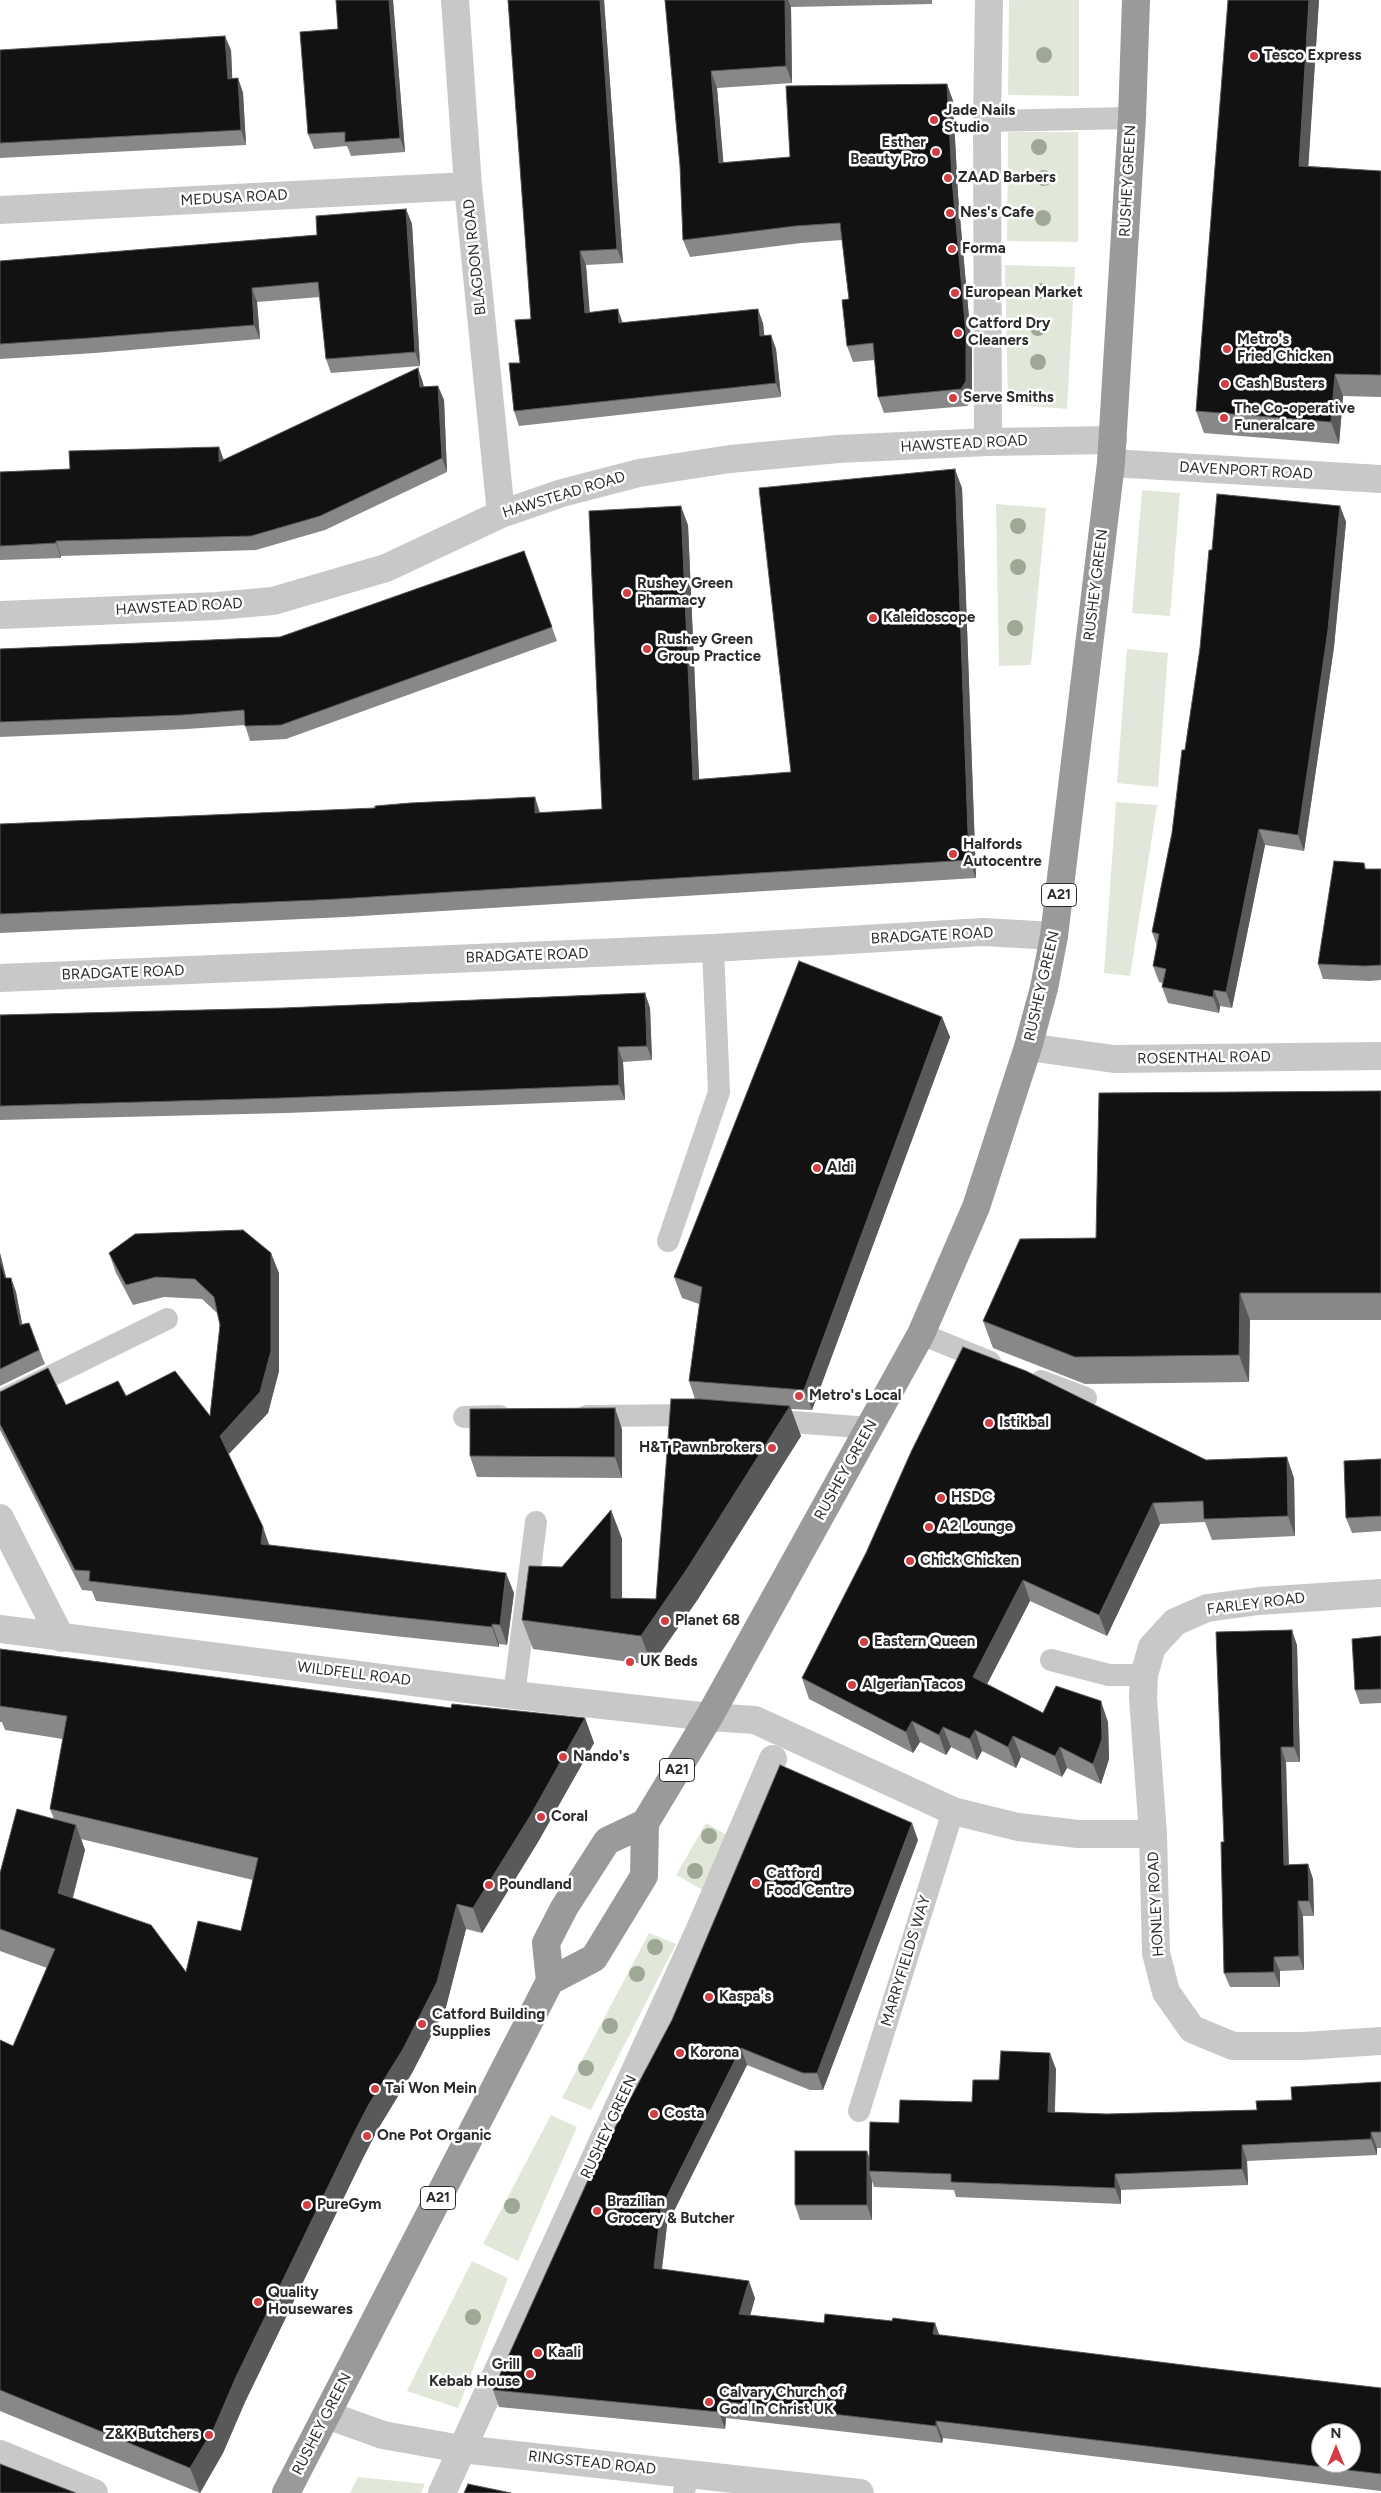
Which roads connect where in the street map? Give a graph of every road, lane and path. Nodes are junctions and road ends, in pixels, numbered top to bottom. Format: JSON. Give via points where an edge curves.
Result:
{"nodes":[{"id":1,"x":455,"y":0,"type":"edge"},
{"id":2,"x":989,"y":0,"type":"edge"},
{"id":3,"x":1136,"y":0,"type":"edge"},
{"id":4,"x":1132,"y":118,"type":"junction"},
{"id":5,"x":987,"y":121,"type":"junction"},
{"id":6,"x":468,"y":186,"type":"junction"},
{"id":7,"x":0,"y":210,"type":"edge"},
{"id":8,"x":988,"y":442,"type":"junction"},
{"id":9,"x":1112,"y":451,"type":"junction"},
{"id":10,"x":1381,"y":479,"type":"edge"},
{"id":11,"x":500,"y":514,"type":"junction"},
{"id":12,"x":0,"y":615,"type":"edge"},
{"id":13,"x":1054,"y":936,"type":"junction"},
{"id":14,"x":713,"y":948,"type":"junction"},
{"id":15,"x":0,"y":978,"type":"edge"},
{"id":16,"x":1028,"y":1047,"type":"junction"},
{"id":17,"x":1381,"y":1056,"type":"edge"},
{"id":18,"x":668,"y":1241,"type":"dead end"},
{"id":19,"x":167,"y":1319,"type":"dead end"},
{"id":20,"x":921,"y":1334,"type":"junction"},
{"id":21,"x":1086,"y":1398,"type":"edge"},
{"id":22,"x":0,"y":1401,"type":"edge"},
{"id":23,"x":523,"y":1416,"type":"edge"},
{"id":24,"x":563,"y":1416,"type":"edge"},
{"id":25,"x":720,"y":1416,"type":"edge"},
{"id":26,"x":464,"y":1417,"type":"dead end"},
{"id":27,"x":748,"y":1418,"type":"edge"},
{"id":28,"x":870,"y":1428,"type":"junction"},
{"id":29,"x":0,"y":1518,"type":"edge"},
{"id":30,"x":536,"y":1522,"type":"dead end"},
{"id":31,"x":1381,"y":1593,"type":"edge"},
{"id":32,"x":0,"y":1629,"type":"edge"},
{"id":33,"x":62,"y":1638,"type":"junction"},
{"id":34,"x":1051,"y":1660,"type":"dead end"},
{"id":35,"x":1144,"y":1675,"type":"junction"},
{"id":36,"x":514,"y":1695,"type":"junction"},
{"id":37,"x":709,"y":1717,"type":"junction"},
{"id":38,"x":773,"y":1760,"type":"dead end"},
{"id":39,"x":953,"y":1811,"type":"junction"},
{"id":40,"x":645,"y":1824,"type":"junction"},
{"id":41,"x":1153,"y":1834,"type":"junction"},
{"id":42,"x":550,"y":1981,"type":"junction"},
{"id":43,"x":1381,"y":2041,"type":"edge"},
{"id":44,"x":859,"y":2111,"type":"dead end"},
{"id":45,"x":327,"y":2415,"type":"junction"},
{"id":46,"x":461,"y":2449,"type":"junction"},
{"id":47,"x":0,"y":2454,"type":"edge"},
{"id":48,"x":685,"y":2483,"type":"edge"},
{"id":49,"x":94,"y":2493,"type":"edge"},
{"id":50,"x":286,"y":2493,"type":"edge"},
{"id":51,"x":442,"y":2493,"type":"edge"},
{"id":52,"x":860,"y":2493,"type":"edge"}],
"edges":[{"from":1,"to":6,"type":"street","name":"BLAGDON ROAD"},
{"from":2,"to":5,"type":"street"},
{"from":3,"to":4,"type":"highway","name":"RUSHEY GREEN","number":"A21"},
{"from":4,"to":5,"type":"lane"},
{"from":4,"to":9,"type":"highway","name":"RUSHEY GREEN","number":"A21"},
{"from":5,"to":8,"type":"street"},
{"from":6,"to":7,"type":"street","name":"MEDUSA ROAD"},
{"from":6,"to":11,"type":"street","name":"BLAGDON ROAD"},
{"from":8,"to":9,"type":"street","name":"HAWSTEAD ROAD"},
{"from":8,"to":11,"type":"street","name":"HAWSTEAD ROAD","via":[[838,448],[648,471],[562,493]]},
{"from":9,"to":10,"type":"street","name":"DAVENPORT ROAD"},
{"from":9,"to":13,"type":"highway","name":"RUSHEY GREEN","number":"A21"},
{"from":11,"to":12,"type":"street","name":"HAWSTEAD ROAD","via":[[386,568],[273,601]]},
{"from":13,"to":14,"type":"street","name":"BRADGATE ROAD","via":[[983,932]]},
{"from":13,"to":16,"type":"highway","name":"RUSHEY GREEN","number":"A21"},
{"from":14,"to":15,"type":"street","name":"BRADGATE ROAD"},
{"from":14,"to":18,"type":"lane","via":[[719,1092]]},
{"from":16,"to":17,"type":"street","name":"ROSENTHAL ROAD","via":[[1114,1059]]},
{"from":16,"to":20,"type":"highway","name":"RUSHEY GREEN","number":"A21","via":[[976,1207]]},
{"from":19,"to":22,"type":"lane"},
{"from":20,"to":21,"type":"lane"},
{"from":20,"to":28,"type":"highway","name":"RUSHEY GREEN","number":"A21"},
{"from":23,"to":26,"type":"lane"},
{"from":24,"to":25,"type":"lane"},
{"from":27,"to":28,"type":"lane"},
{"from":28,"to":37,"type":"highway","name":"RUSHEY GREEN","number":"A21"},
{"from":29,"to":33,"type":"street"},
{"from":30,"to":36,"type":"lane"},
{"from":31,"to":35,"type":"street","name":"FARLEY ROAD","via":[[1207,1608],[1175,1622],[1152,1647]]},
{"from":32,"to":33,"type":"street","name":"WILDFELL ROAD"},
{"from":33,"to":36,"type":"street","name":"WILDFELL ROAD"},
{"from":34,"to":35,"type":"lane","via":[[1109,1675]]},
{"from":35,"to":41,"type":"street","name":"FARLEY ROAD"},
{"from":36,"to":37,"type":"street","name":"WILDFELL ROAD"},
{"from":37,"to":39,"type":"street","name":"HONLEY ROAD","via":[[755,1720]]},
{"from":37,"to":40,"type":"highway","name":"RUSHEY GREEN","number":"A21"},
{"from":38,"to":46,"type":"street","name":"RUSHEY GREEN","via":[[700,1929]]},
{"from":39,"to":41,"type":"street","name":"HONLEY ROAD","via":[[1018,1827],[1078,1834]]},
{"from":39,"to":44,"type":"lane","name":"MARRYFIELDS WAY"},
{"from":40,"to":42,"type":"highway","name":"RUSHEY GREEN","number":"A21","via":[[644,1876],[594,1958]]},
{"from":40,"to":42,"type":"highway","via":[[607,1841],[564,1908],[546,1943]]},
{"from":41,"to":43,"type":"street","name":"HONLEY ROAD","via":[[1156,1953],[1166,1992],[1192,2029],[1232,2046]]},
{"from":42,"to":45,"type":"highway","name":"RUSHEY GREEN","number":"A21"},
{"from":45,"to":46,"type":"street","name":"RINGSTEAD ROAD","via":[[383,2435]]},
{"from":45,"to":50,"type":"highway","name":"RUSHEY GREEN","number":"A21"},
{"from":46,"to":48,"type":"street","name":"RINGSTEAD ROAD"},
{"from":46,"to":51,"type":"street","name":"RUSHEY GREEN"},
{"from":47,"to":49,"type":"street"},
{"from":48,"to":52,"type":"street","name":"RINGSTEAD ROAD"}]}
